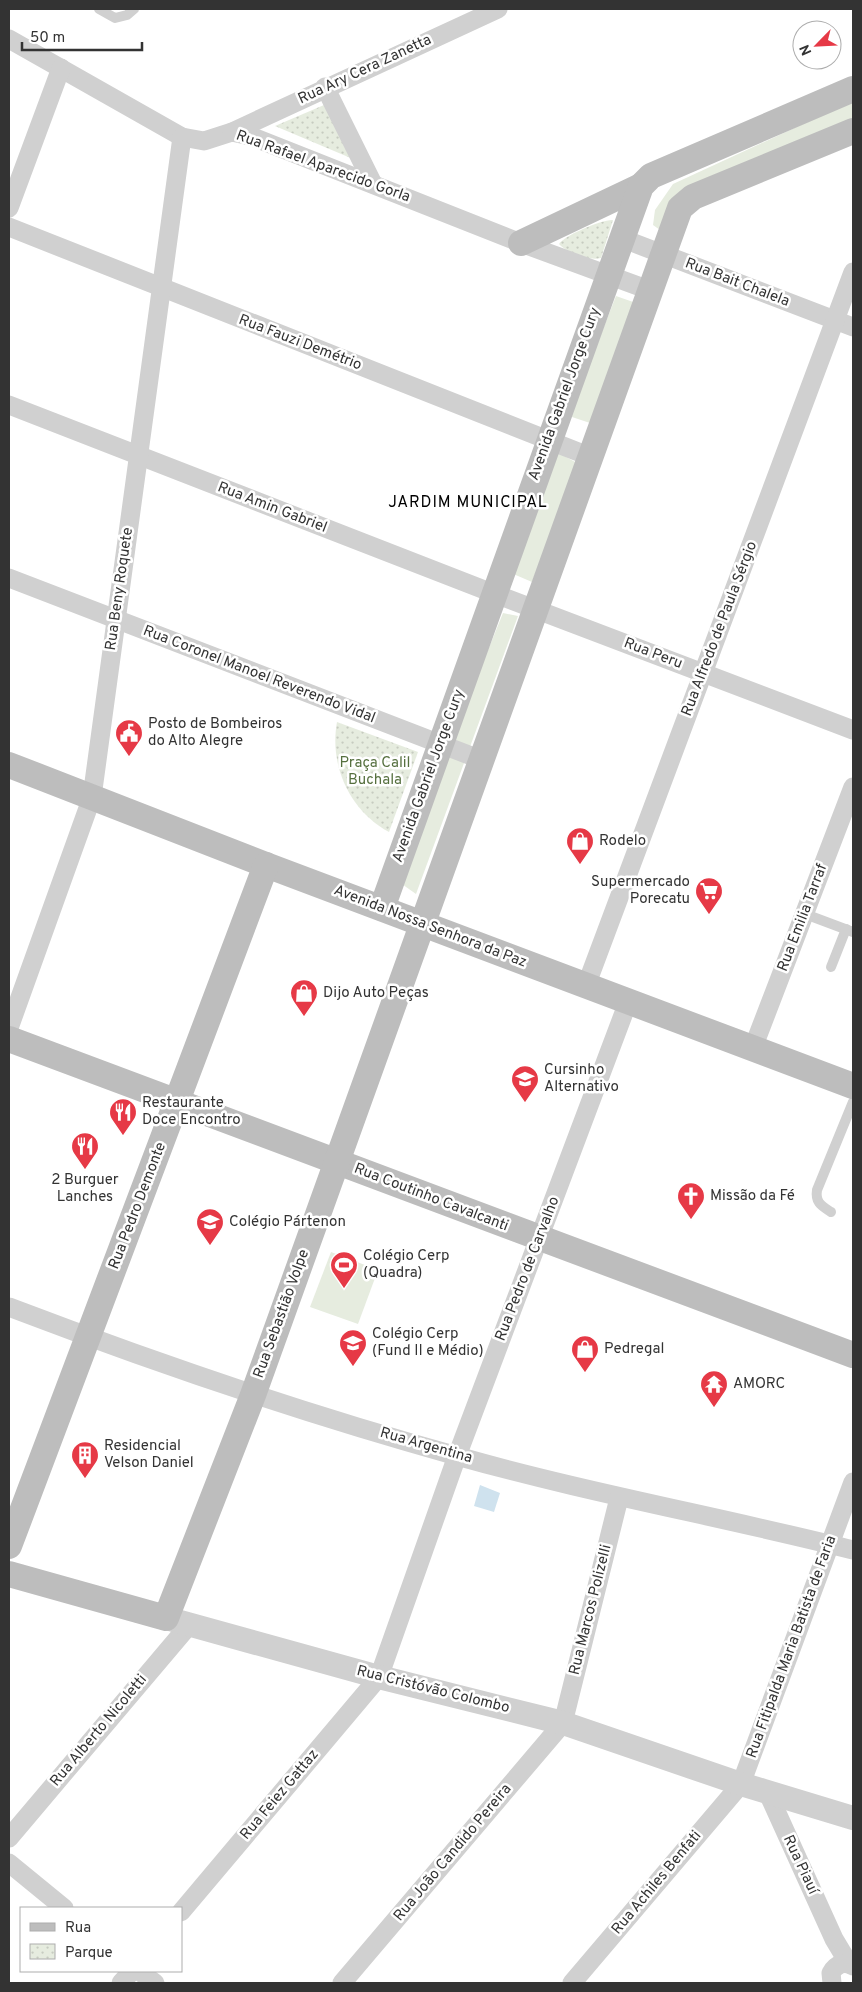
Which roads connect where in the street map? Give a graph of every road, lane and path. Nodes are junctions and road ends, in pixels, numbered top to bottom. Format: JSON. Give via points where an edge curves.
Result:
{"nodes":[{"id":1,"x":99,"y":9,"type":"edge"},
{"id":2,"x":134,"y":9,"type":"edge"},
{"id":3,"x":498,"y":9,"type":"edge"},
{"id":4,"x":9,"y":39,"type":"edge"},
{"id":5,"x":61,"y":68,"type":"junction"},
{"id":6,"x":325,"y":87,"type":"junction"},
{"id":7,"x":853,"y":89,"type":"edge"},
{"id":8,"x":232,"y":132,"type":"junction"},
{"id":9,"x":852,"y":132,"type":"edge"},
{"id":10,"x":182,"y":137,"type":"junction"},
{"id":11,"x":373,"y":184,"type":"junction"},
{"id":12,"x":641,"y":186,"type":"junction"},
{"id":13,"x":9,"y":208,"type":"edge"},
{"id":14,"x":9,"y":227,"type":"edge"},
{"id":15,"x":621,"y":238,"type":"junction"},
{"id":16,"x":521,"y":243,"type":"junction"},
{"id":17,"x":663,"y":254,"type":"junction"},
{"id":18,"x":853,"y":272,"type":"edge"},
{"id":19,"x":608,"y":275,"type":"junction"},
{"id":20,"x":161,"y":288,"type":"junction"},
{"id":21,"x":649,"y":290,"type":"junction"},
{"id":22,"x":835,"y":320,"type":"junction"},
{"id":23,"x":853,"y":327,"type":"edge"},
{"id":24,"x":9,"y":405,"type":"edge"},
{"id":25,"x":548,"y":440,"type":"junction"},
{"id":26,"x":138,"y":456,"type":"junction"},
{"id":27,"x":591,"y":457,"type":"junction"},
{"id":28,"x":9,"y":578,"type":"edge"},
{"id":29,"x":494,"y":594,"type":"junction"},
{"id":30,"x":536,"y":610,"type":"junction"},
{"id":31,"x":116,"y":621,"type":"junction"},
{"id":32,"x":703,"y":673,"type":"junction"},
{"id":33,"x":853,"y":730,"type":"edge"},
{"id":34,"x":440,"y":744,"type":"junction"},
{"id":35,"x":482,"y":760,"type":"junction"},
{"id":36,"x":9,"y":765,"type":"edge"},
{"id":37,"x":853,"y":787,"type":"edge"},
{"id":38,"x":92,"y":797,"type":"junction"},
{"id":39,"x":266,"y":866,"type":"junction"},
{"id":40,"x":382,"y":908,"type":"junction"},
{"id":41,"x":805,"y":914,"type":"junction"},
{"id":42,"x":423,"y":923,"type":"junction"},
{"id":43,"x":850,"y":931,"type":"edge"},
{"id":44,"x":831,"y":967,"type":"dead end"},
{"id":45,"x":586,"y":986,"type":"junction"},
{"id":46,"x":628,"y":1002,"type":"junction"},
{"id":47,"x":9,"y":1028,"type":"edge"},
{"id":48,"x":9,"y":1039,"type":"edge"},
{"id":49,"x":753,"y":1048,"type":"junction"},
{"id":50,"x":853,"y":1086,"type":"edge"},
{"id":51,"x":177,"y":1102,"type":"junction"},
{"id":52,"x":853,"y":1102,"type":"edge"},
{"id":53,"x":337,"y":1163,"type":"junction"},
{"id":54,"x":832,"y":1212,"type":"dead end"},
{"id":55,"x":539,"y":1239,"type":"junction"},
{"id":56,"x":9,"y":1307,"type":"edge"},
{"id":57,"x":88,"y":1337,"type":"junction"},
{"id":58,"x":853,"y":1356,"type":"edge"},
{"id":59,"x":253,"y":1395,"type":"junction"},
{"id":60,"x":457,"y":1456,"type":"junction"},
{"id":61,"x":853,"y":1482,"type":"edge"},
{"id":62,"x":619,"y":1498,"type":"junction"},
{"id":63,"x":830,"y":1544,"type":"junction"},
{"id":64,"x":9,"y":1546,"type":"edge"},
{"id":65,"x":853,"y":1550,"type":"edge"},
{"id":66,"x":14,"y":1580,"type":"edge"},
{"id":67,"x":178,"y":1621,"type":"junction"},
{"id":68,"x":379,"y":1677,"type":"junction"},
{"id":69,"x":563,"y":1723,"type":"junction"},
{"id":70,"x":741,"y":1784,"type":"junction"},
{"id":71,"x":766,"y":1791,"type":"junction"},
{"id":72,"x":853,"y":1818,"type":"edge"},
{"id":73,"x":9,"y":1838,"type":"edge"},
{"id":74,"x":9,"y":1863,"type":"edge"},
{"id":75,"x":63,"y":1907,"type":"edge"},
{"id":76,"x":182,"y":1911,"type":"edge"},
{"id":77,"x":131,"y":1972,"type":"edge"},
{"id":78,"x":141,"y":1972,"type":"edge"},
{"id":79,"x":838,"y":1973,"type":"edge"},
{"id":80,"x":121,"y":1983,"type":"edge"},
{"id":81,"x":155,"y":1983,"type":"edge"},
{"id":82,"x":342,"y":1983,"type":"edge"},
{"id":83,"x":572,"y":1983,"type":"edge"}],
"edges":[{"from":1,"to":2,"type":"lane","via":[[115,18]]},
{"from":3,"to":6,"type":"street","name":"Rua Ary Cera Zanetta"},
{"from":4,"to":5,"type":"street","name":"Rua Rafael Aparecido Gorla"},
{"from":5,"to":10,"type":"street","name":"Rua Rafael Aparecido Gorla"},
{"from":5,"to":13,"type":"street"},
{"from":6,"to":8,"type":"street","name":"Rua Ary Cera Zanetta"},
{"from":6,"to":11,"type":"street"},
{"from":7,"to":12,"type":"main road","via":[[651,176]]},
{"from":8,"to":10,"type":"street","name":"Rua Rafael Aparecido Gorla","via":[[204,141]]},
{"from":8,"to":11,"type":"street","name":"Rua Rafael Aparecido Gorla"},
{"from":9,"to":17,"type":"main road","via":[[692,197],[680,208]]},
{"from":10,"to":20,"type":"street","name":"Rua Beny Roquete"},
{"from":11,"to":16,"type":"street","name":"Rua Rafael Aparecido Gorla"},
{"from":12,"to":15,"type":"main road","name":"Avenida Gabriel Jorge Cury"},
{"from":12,"to":16,"type":"main road"},
{"from":14,"to":20,"type":"street","name":"Rua Fauzi Demétrio"},
{"from":15,"to":17,"type":"street","name":"Rua Bait Chalela"},
{"from":15,"to":19,"type":"main road","name":"Avenida Gabriel Jorge Cury"},
{"from":16,"to":19,"type":"street","name":"Rua Rafael Aparecido Gorla"},
{"from":17,"to":21,"type":"main road"},
{"from":17,"to":22,"type":"street","name":"Rua Bait Chalela"},
{"from":18,"to":22,"type":"street","name":"Rua Alfredo de Paula Sérgio"},
{"from":19,"to":21,"type":"street","name":"Rua Rafael Aparecido Gorla"},
{"from":19,"to":25,"type":"main road","name":"Avenida Gabriel Jorge Cury"},
{"from":20,"to":25,"type":"street","name":"Rua Fauzi Demétrio"},
{"from":20,"to":26,"type":"street","name":"Rua Beny Roquete"},
{"from":21,"to":27,"type":"main road"},
{"from":22,"to":23,"type":"street","name":"Rua Bait Chalela"},
{"from":22,"to":32,"type":"street","name":"Rua Alfredo de Paula Sérgio"},
{"from":24,"to":26,"type":"street","name":"Rua Amin Gabriel"},
{"from":25,"to":27,"type":"street","name":"Rua Fauzi Demétrio"},
{"from":25,"to":29,"type":"main road","name":"Avenida Gabriel Jorge Cury"},
{"from":26,"to":29,"type":"street","name":"Rua Amin Gabriel"},
{"from":26,"to":31,"type":"street","name":"Rua Beny Roquete"},
{"from":27,"to":30,"type":"main road"},
{"from":28,"to":31,"type":"street","name":"Rua Coronel Manoel Reverendo Vidal"},
{"from":29,"to":30,"type":"street","name":"Rua Amin Gabriel"},
{"from":29,"to":34,"type":"main road","name":"Avenida Gabriel Jorge Cury"},
{"from":30,"to":32,"type":"street","name":"Rua Peru"},
{"from":30,"to":35,"type":"main road"},
{"from":31,"to":34,"type":"street","name":"Rua Coronel Manoel Reverendo Vidal"},
{"from":31,"to":38,"type":"street","name":"Rua Beny Roquete"},
{"from":32,"to":33,"type":"street","name":"Rua Peru"},
{"from":32,"to":45,"type":"street","name":"Rua Alfredo de Paula Sérgio"},
{"from":34,"to":35,"type":"street","name":"Rua Coronel Manoel Reverendo Vidal"},
{"from":34,"to":40,"type":"main road","name":"Avenida Gabriel Jorge Cury"},
{"from":35,"to":42,"type":"main road"},
{"from":36,"to":38,"type":"main road","name":"Avenida Nossa Senhora da Paz"},
{"from":37,"to":41,"type":"street","name":"Rua Emilia Tarraf"},
{"from":38,"to":39,"type":"main road","name":"Avenida Nossa Senhora da Paz"},
{"from":38,"to":47,"type":"street","name":"Rua Beny Roquete"},
{"from":39,"to":40,"type":"main road","name":"Avenida Nossa Senhora da Paz"},
{"from":39,"to":51,"type":"main road","name":"Rua Pedro Demonte"},
{"from":40,"to":42,"type":"main road","name":"Avenida Nossa Senhora da Paz"},
{"from":41,"to":43,"type":"lane"},
{"from":41,"to":49,"type":"street","name":"Rua Emilia Tarraf"},
{"from":42,"to":45,"type":"main road","name":"Avenida Nossa Senhora da Paz"},
{"from":42,"to":53,"type":"main road","name":"Rua Sebastião Volpe"},
{"from":43,"to":44,"type":"lane"},
{"from":45,"to":46,"type":"main road","name":"Avenida Nossa Senhora da Paz"},
{"from":46,"to":49,"type":"main road","name":"Avenida Nossa Senhora da Paz"},
{"from":46,"to":55,"type":"street","name":"Rua Pedro de Carvalho"},
{"from":48,"to":51,"type":"main road","name":"Rua Coutinho Cavalcanti"},
{"from":49,"to":50,"type":"main road","name":"Avenida Nossa Senhora da Paz"},
{"from":51,"to":53,"type":"main road","name":"Rua Coutinho Cavalcanti"},
{"from":51,"to":57,"type":"main road","name":"Rua Pedro Demonte"},
{"from":52,"to":54,"type":"lane","via":[[817,1190],[819,1205]]},
{"from":53,"to":55,"type":"main road","name":"Rua Coutinho Cavalcanti"},
{"from":53,"to":59,"type":"main road","name":"Rua Sebastião Volpe"},
{"from":55,"to":58,"type":"main road","name":"Rua Coutinho Cavalcanti"},
{"from":55,"to":60,"type":"street","name":"Rua Pedro de Carvalho"},
{"from":56,"to":57,"type":"street","name":"Rua Argentina"},
{"from":57,"to":59,"type":"street","name":"Rua Argentina"},
{"from":57,"to":64,"type":"main road","name":"Rua Pedro Demonte"},
{"from":59,"to":60,"type":"street","name":"Rua Argentina"},
{"from":59,"to":67,"type":"main road","name":"Rua Sebastião Volpe"},
{"from":60,"to":62,"type":"street","name":"Rua Argentina"},
{"from":60,"to":68,"type":"street","name":"Rua Pedro de Carvalho"},
{"from":61,"to":63,"type":"street","name":"Rua Fitipalda Maria Batista de Faria"},
{"from":62,"to":63,"type":"street","name":"Rua Argentina"},
{"from":62,"to":69,"type":"street","name":"Rua Marcos Polizelli"},
{"from":63,"to":65,"type":"street","name":"Rua Argentina"},
{"from":63,"to":70,"type":"street","name":"Rua Fitipalda Maria Batista de Faria"},
{"from":66,"to":67,"type":"main road","name":"Rua Cristóvão Colombo"},
{"from":67,"to":68,"type":"street","name":"Rua Cristóvão Colombo"},
{"from":67,"to":73,"type":"street","name":"Rua Alberto Nicoletti"},
{"from":68,"to":69,"type":"street","name":"Rua Cristóvão Colombo"},
{"from":68,"to":76,"type":"street","name":"Rua Feiez Gattaz"},
{"from":69,"to":70,"type":"street","name":"Rua Cristóvão Colombo"},
{"from":69,"to":82,"type":"street","name":"Rua João Candido Pereira"},
{"from":70,"to":71,"type":"street","name":"Rua Cristóvão Colombo"},
{"from":70,"to":83,"type":"street","name":"Rua Achiles Benfati"},
{"from":71,"to":72,"type":"street","name":"Rua Cristóvão Colombo"},
{"from":71,"to":79,"type":"street","name":"Rua Piauí","via":[[834,1939]]},
{"from":74,"to":75,"type":"street"},
{"from":77,"to":80,"type":"street"},
{"from":78,"to":81,"type":"street"}]}
